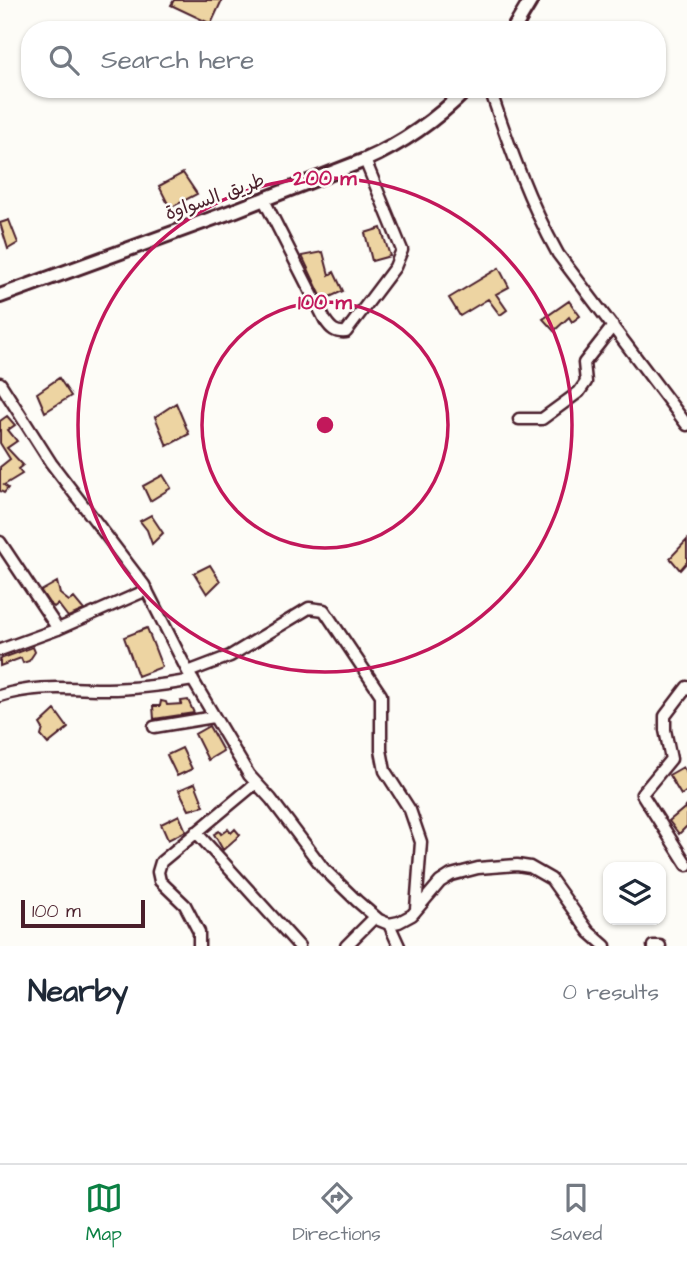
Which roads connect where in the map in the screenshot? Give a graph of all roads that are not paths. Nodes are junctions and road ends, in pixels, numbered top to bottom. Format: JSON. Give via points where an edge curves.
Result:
{"nodes":[{"id":1,"x":531,"y":0,"type":"edge"},
{"id":2,"x":518,"y":21,"type":"edge"},
{"id":3,"x":457,"y":98,"type":"edge"},
{"id":4,"x":493,"y":98,"type":"edge"},
{"id":5,"x":365,"y":160,"type":"junction"},
{"id":6,"x":264,"y":200,"type":"junction"},
{"id":7,"x":0,"y":296,"type":"edge"},
{"id":8,"x":613,"y":326,"type":"junction"},
{"id":9,"x":0,"y":383,"type":"edge"},
{"id":10,"x":519,"y":419,"type":"dead end"},
{"id":11,"x":687,"y":423,"type":"edge"},
{"id":12,"x":0,"y":542,"type":"edge"},
{"id":13,"x":147,"y":590,"type":"junction"},
{"id":14,"x":58,"y":629,"type":"junction"},
{"id":15,"x":0,"y":650,"type":"edge"},
{"id":16,"x":190,"y":676,"type":"junction"},
{"id":17,"x":687,"y":687,"type":"edge"},
{"id":18,"x":0,"y":696,"type":"edge"},
{"id":19,"x":214,"y":717,"type":"junction"},
{"id":20,"x":154,"y":727,"type":"dead end"},
{"id":21,"x":256,"y":783,"type":"junction"},
{"id":22,"x":196,"y":832,"type":"junction"},
{"id":23,"x":687,"y":866,"type":"edge"},
{"id":24,"x":416,"y":910,"type":"junction"},
{"id":25,"x":375,"y":917,"type":"junction"},
{"id":26,"x":389,"y":924,"type":"junction"},
{"id":27,"x":198,"y":946,"type":"edge"},
{"id":28,"x":299,"y":946,"type":"edge"},
{"id":29,"x":346,"y":946,"type":"edge"},
{"id":30,"x":399,"y":946,"type":"edge"},
{"id":31,"x":605,"y":946,"type":"edge"},
{"id":32,"x":653,"y":946,"type":"edge"},
{"id":33,"x":660,"y":946,"type":"edge"}],
"edges":[{"from":1,"to":2,"type":"street"},
{"from":3,"to":5,"type":"street","name":"طريق السواوة","via":[[432,121]]},
{"from":4,"to":8,"type":"street","via":[[545,232]]},
{"from":5,"to":6,"type":"street","name":"طريق السواوة"},
{"from":5,"to":6,"type":"street","via":[[402,250],[346,332],[338,333],[326,320]]},
{"from":6,"to":7,"type":"street","name":"طريق السواوة"},
{"from":8,"to":10,"type":"street","via":[[584,363],[586,382],[579,392],[541,419]]},
{"from":8,"to":11,"type":"street"},
{"from":9,"to":13,"type":"street","via":[[51,463]]},
{"from":12,"to":14,"type":"street"},
{"from":13,"to":14,"type":"street"},
{"from":13,"to":16,"type":"street"},
{"from":14,"to":15,"type":"street"},
{"from":16,"to":18,"type":"street","via":[[151,687],[41,687]]},
{"from":16,"to":19,"type":"street"},
{"from":16,"to":24,"type":"street","via":[[309,608],[324,610],[381,695],[385,771],[410,810],[420,836]]},
{"from":17,"to":23,"type":"street","via":[[665,716],[671,759],[642,794]]},
{"from":19,"to":20,"type":"street"},
{"from":19,"to":21,"type":"street"},
{"from":21,"to":22,"type":"street"},
{"from":21,"to":25,"type":"street","via":[[323,868]]},
{"from":22,"to":27,"type":"street","via":[[161,862],[158,876],[185,905],[199,932]]},
{"from":22,"to":28,"type":"street"},
{"from":24,"to":26,"type":"street"},
{"from":24,"to":31,"type":"street","via":[[451,875],[478,868],[530,867],[551,879],[589,932]]},
{"from":25,"to":26,"type":"street"},
{"from":25,"to":29,"type":"street"},
{"from":26,"to":30,"type":"street"},
{"from":32,"to":33,"type":"street"}]}
